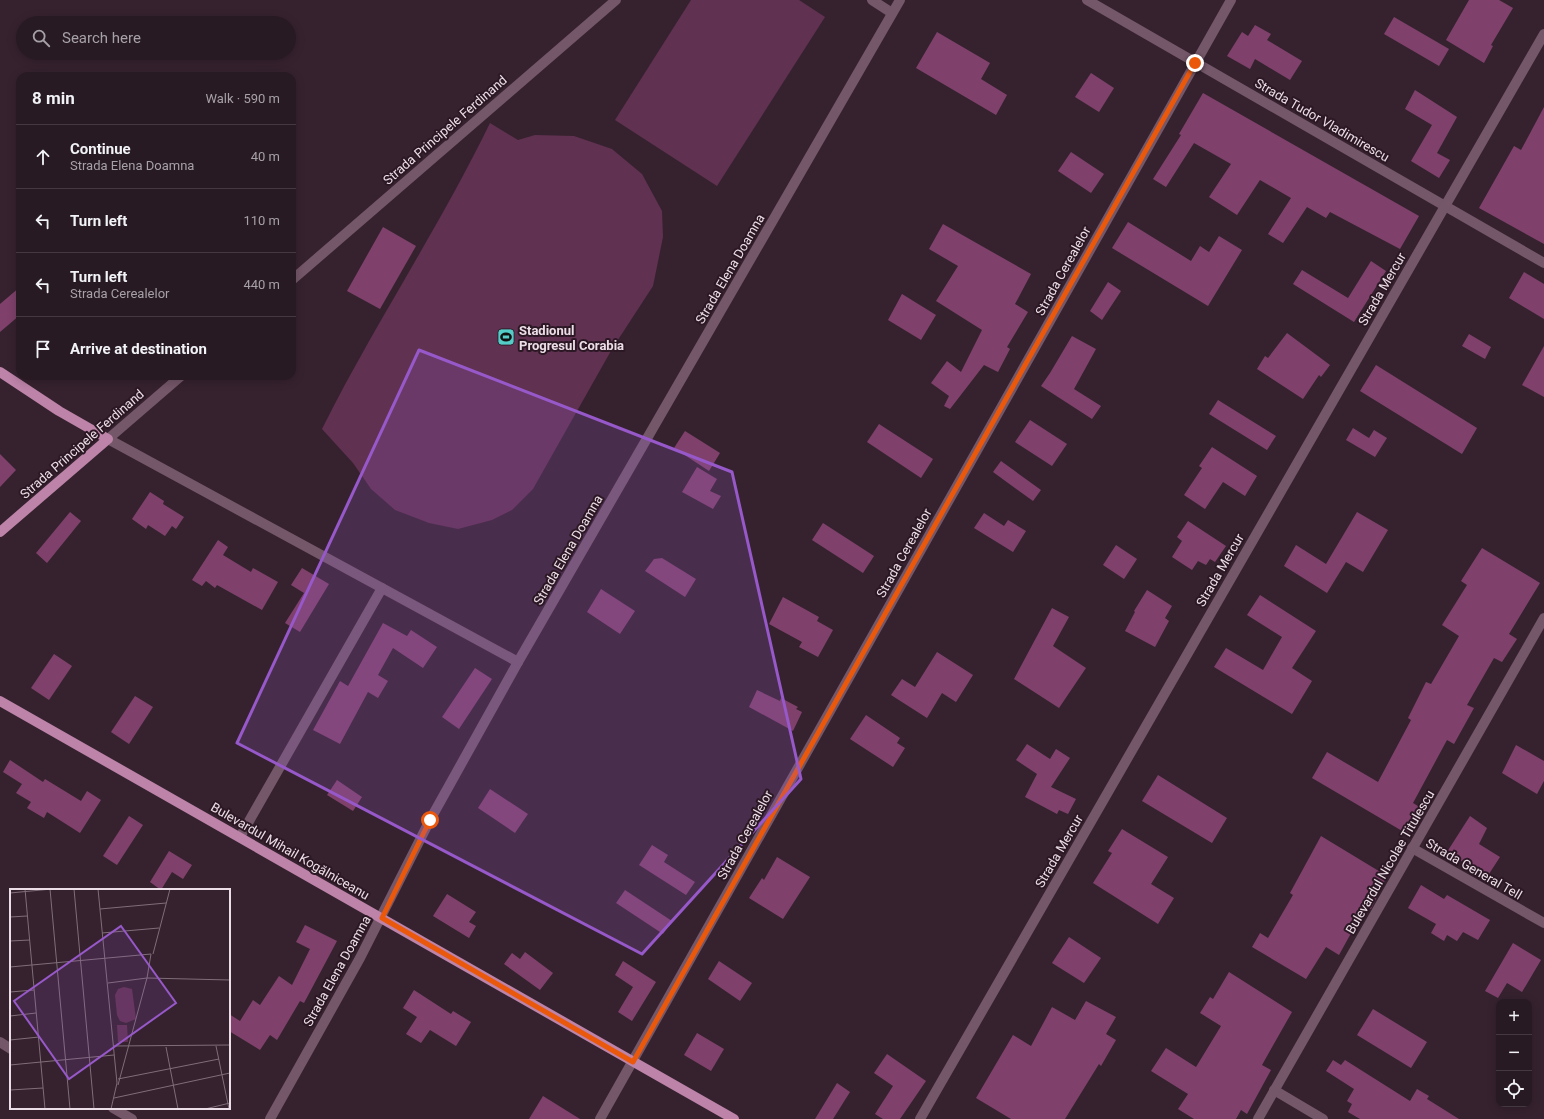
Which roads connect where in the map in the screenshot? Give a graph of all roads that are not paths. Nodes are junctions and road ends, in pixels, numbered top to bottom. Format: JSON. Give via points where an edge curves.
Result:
{"nodes":[{"id":1,"x":616,"y":0,"type":"edge"},
{"id":2,"x":872,"y":0,"type":"edge"},
{"id":3,"x":900,"y":0,"type":"edge"},
{"id":4,"x":1087,"y":0,"type":"edge"},
{"id":5,"x":1231,"y":0,"type":"edge"},
{"id":6,"x":892,"y":13,"type":"junction"},
{"id":7,"x":1544,"y":34,"type":"edge"},
{"id":8,"x":1195,"y":63,"type":"junction"},
{"id":9,"x":1444,"y":206,"type":"junction"},
{"id":10,"x":1544,"y":263,"type":"edge"},
{"id":11,"x":296,"y":277,"type":"edge"},
{"id":12,"x":0,"y":372,"type":"edge"},
{"id":13,"x":176,"y":380,"type":"edge"},
{"id":14,"x":108,"y":439,"type":"junction"},
{"id":15,"x":0,"y":532,"type":"edge"},
{"id":16,"x":382,"y":588,"type":"junction"},
{"id":17,"x":1544,"y":618,"type":"edge"},
{"id":18,"x":518,"y":662,"type":"junction"},
{"id":19,"x":0,"y":701,"type":"edge"},
{"id":20,"x":240,"y":837,"type":"junction"},
{"id":21,"x":1412,"y":848,"type":"junction"},
{"id":22,"x":382,"y":918,"type":"junction"},
{"id":23,"x":1544,"y":923,"type":"edge"},
{"id":24,"x":0,"y":1042,"type":"edge"},
{"id":25,"x":10,"y":1048,"type":"edge"},
{"id":26,"x":633,"y":1062,"type":"junction"},
{"id":27,"x":1274,"y":1090,"type":"junction"},
{"id":28,"x":115,"y":1109,"type":"edge"},
{"id":29,"x":132,"y":1119,"type":"edge"},
{"id":30,"x":270,"y":1119,"type":"edge"},
{"id":31,"x":600,"y":1119,"type":"edge"},
{"id":32,"x":734,"y":1119,"type":"edge"},
{"id":33,"x":920,"y":1119,"type":"edge"},
{"id":34,"x":1258,"y":1119,"type":"edge"},
{"id":35,"x":1323,"y":1119,"type":"edge"}],
"edges":[{"from":1,"to":11,"type":"street","name":"Strada Principele Ferdinand"},
{"from":2,"to":6,"type":"street"},
{"from":3,"to":6,"type":"street","name":"Strada Elena Doamna"},
{"from":4,"to":8,"type":"street","name":"Strada Tudor Vladimirescu"},
{"from":5,"to":8,"type":"street","name":"Strada Cerealelor"},
{"from":6,"to":18,"type":"street","name":"Strada Elena Doamna"},
{"from":7,"to":9,"type":"street","name":"Strada Mercur"},
{"from":8,"to":9,"type":"street","name":"Strada Tudor Vladimirescu"},
{"from":8,"to":26,"type":"street","name":"Strada Cerealelor"},
{"from":9,"to":10,"type":"street","name":"Strada Tudor Vladimirescu"},
{"from":9,"to":33,"type":"street","name":"Strada Mercur"},
{"from":12,"to":14,"type":"main road","via":[[59,411]]},
{"from":13,"to":14,"type":"street","name":"Strada Principele Ferdinand"},
{"from":14,"to":15,"type":"main road","name":"Strada Principele Ferdinand"},
{"from":14,"to":16,"type":"street"},
{"from":16,"to":18,"type":"street"},
{"from":16,"to":20,"type":"street"},
{"from":17,"to":21,"type":"street","name":"Bulevardul Nicolae Titulescu"},
{"from":18,"to":22,"type":"street","name":"Strada Elena Doamna","via":[[430,820]]},
{"from":19,"to":20,"type":"main road","name":"Bulevardul Mihail Kogălniceanu"},
{"from":20,"to":22,"type":"main road","name":"Bulevardul Mihail Kogălniceanu"},
{"from":21,"to":23,"type":"street","name":"Strada General Tell"},
{"from":21,"to":27,"type":"street","name":"Bulevardul Nicolae Titulescu"},
{"from":22,"to":26,"type":"main road","name":"Bulevardul Mihail Kogălniceanu"},
{"from":22,"to":30,"type":"street","name":"Strada Elena Doamna"},
{"from":24,"to":25,"type":"street"},
{"from":26,"to":31,"type":"street","name":"Strada Cerealelor"},
{"from":26,"to":32,"type":"main road","name":"Bulevardul Mihail Kogălniceanu"},
{"from":27,"to":34,"type":"street","name":"Bulevardul Nicolae Titulescu"},
{"from":27,"to":35,"type":"street"},
{"from":28,"to":29,"type":"street"}]}
